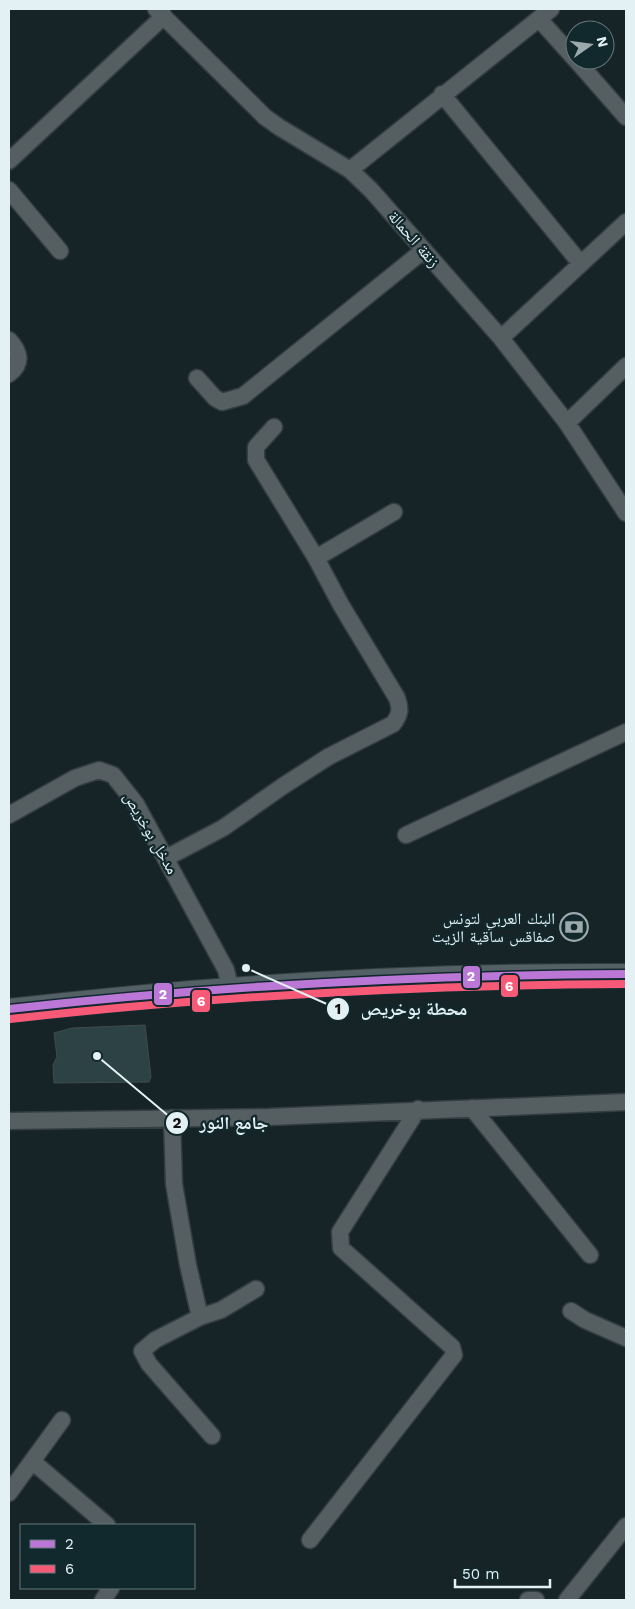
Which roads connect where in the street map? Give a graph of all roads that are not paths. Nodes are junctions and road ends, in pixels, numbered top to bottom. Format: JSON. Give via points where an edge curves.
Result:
{"nodes":[{"id":1,"x":160,"y":13,"type":"edge"},
{"id":2,"x":545,"y":14,"type":"edge"},
{"id":3,"x":565,"y":45,"type":"edge"},
{"id":4,"x":584,"y":70,"type":"edge"},
{"id":5,"x":442,"y":94,"type":"junction"},
{"id":6,"x":626,"y":117,"type":"edge"},
{"id":7,"x":9,"y":161,"type":"edge"},
{"id":8,"x":350,"y":170,"type":"junction"},
{"id":9,"x":9,"y":190,"type":"edge"},
{"id":10,"x":626,"y":222,"type":"edge"},
{"id":11,"x":424,"y":250,"type":"junction"},
{"id":12,"x":60,"y":251,"type":"dead end"},
{"id":13,"x":581,"y":264,"type":"junction"},
{"id":14,"x":501,"y":338,"type":"junction"},
{"id":15,"x":9,"y":340,"type":"edge"},
{"id":16,"x":626,"y":366,"type":"edge"},
{"id":17,"x":9,"y":374,"type":"edge"},
{"id":18,"x":197,"y":378,"type":"dead end"},
{"id":19,"x":567,"y":422,"type":"junction"},
{"id":20,"x":274,"y":427,"type":"dead end"},
{"id":21,"x":394,"y":512,"type":"dead end"},
{"id":22,"x":626,"y":513,"type":"edge"},
{"id":23,"x":316,"y":558,"type":"junction"},
{"id":24,"x":626,"y":732,"type":"edge"},
{"id":25,"x":9,"y":815,"type":"edge"},
{"id":26,"x":406,"y":835,"type":"dead end"},
{"id":27,"x":166,"y":858,"type":"junction"},
{"id":28,"x":626,"y":974,"type":"edge"},
{"id":29,"x":228,"y":978,"type":"junction"},
{"id":30,"x":9,"y":1010,"type":"edge"},
{"id":31,"x":626,"y":1102,"type":"edge"},
{"id":32,"x":472,"y":1108,"type":"junction"},
{"id":33,"x":418,"y":1109,"type":"junction"},
{"id":34,"x":172,"y":1118,"type":"junction"},
{"id":35,"x":9,"y":1121,"type":"edge"},
{"id":36,"x":590,"y":1254,"type":"dead end"},
{"id":37,"x":256,"y":1288,"type":"dead end"},
{"id":38,"x":571,"y":1311,"type":"dead end"},
{"id":39,"x":200,"y":1318,"type":"junction"},
{"id":40,"x":626,"y":1338,"type":"edge"},
{"id":41,"x":62,"y":1420,"type":"dead end"},
{"id":42,"x":212,"y":1436,"type":"dead end"},
{"id":43,"x":32,"y":1461,"type":"junction"},
{"id":44,"x":9,"y":1493,"type":"edge"},
{"id":45,"x":106,"y":1524,"type":"edge"},
{"id":46,"x":626,"y":1526,"type":"edge"},
{"id":47,"x":310,"y":1540,"type":"dead end"},
{"id":48,"x":110,"y":1589,"type":"edge"},
{"id":49,"x":102,"y":1600,"type":"edge"},
{"id":50,"x":528,"y":1600,"type":"edge"},
{"id":51,"x":536,"y":1600,"type":"edge"},
{"id":52,"x":567,"y":1600,"type":"edge"}],
"edges":[{"from":1,"to":7,"type":"street"},
{"from":1,"to":8,"type":"street","name":"زنقة الحمالة","via":[[278,128]]},
{"from":2,"to":3,"type":"street"},
{"from":2,"to":5,"type":"street"},
{"from":4,"to":6,"type":"street"},
{"from":5,"to":8,"type":"street"},
{"from":5,"to":13,"type":"street"},
{"from":8,"to":11,"type":"street","name":"زنقة الحمالة"},
{"from":9,"to":12,"type":"street"},
{"from":10,"to":13,"type":"street"},
{"from":11,"to":14,"type":"street","name":"زنقة الحمالة"},
{"from":11,"to":18,"type":"street","via":[[243,396],[222,402],[214,398]]},
{"from":13,"to":14,"type":"street"},
{"from":14,"to":19,"type":"street","name":"زنقة الحمالة"},
{"from":15,"to":17,"type":"street","via":[[19,357],[18,364]]},
{"from":16,"to":19,"type":"street"},
{"from":19,"to":22,"type":"street","name":"زنقة الحمالة"},
{"from":20,"to":23,"type":"street","via":[[256,447],[256,460]]},
{"from":21,"to":23,"type":"street"},
{"from":23,"to":27,"type":"street","via":[[397,698],[400,707],[398,718],[393,724],[328,757],[223,828]]},
{"from":24,"to":26,"type":"street"},
{"from":25,"to":27,"type":"street","name":"مدخل بوخريص","via":[[75,778],[99,770],[108,772],[119,780],[131,797]]},
{"from":27,"to":29,"type":"street","name":"مدخل بوخريص"},
{"from":28,"to":29,"type":"main road"},
{"from":29,"to":30,"type":"main road"},
{"from":31,"to":32,"type":"street"},
{"from":32,"to":33,"type":"street"},
{"from":32,"to":36,"type":"street"},
{"from":33,"to":34,"type":"street","via":[[269,1117]]},
{"from":33,"to":47,"type":"street","via":[[340,1232],[341,1248],[452,1347],[454,1355]]},
{"from":34,"to":35,"type":"street"},
{"from":34,"to":39,"type":"street","via":[[174,1184]]},
{"from":37,"to":39,"type":"street","via":[[221,1310]]},
{"from":38,"to":40,"type":"street"},
{"from":39,"to":42,"type":"street","via":[[155,1340],[142,1351],[149,1364]]},
{"from":41,"to":43,"type":"street"},
{"from":43,"to":44,"type":"street"},
{"from":43,"to":45,"type":"street"},
{"from":46,"to":52,"type":"street"},
{"from":48,"to":49,"type":"street"},
{"from":50,"to":51,"type":"street"}]}
